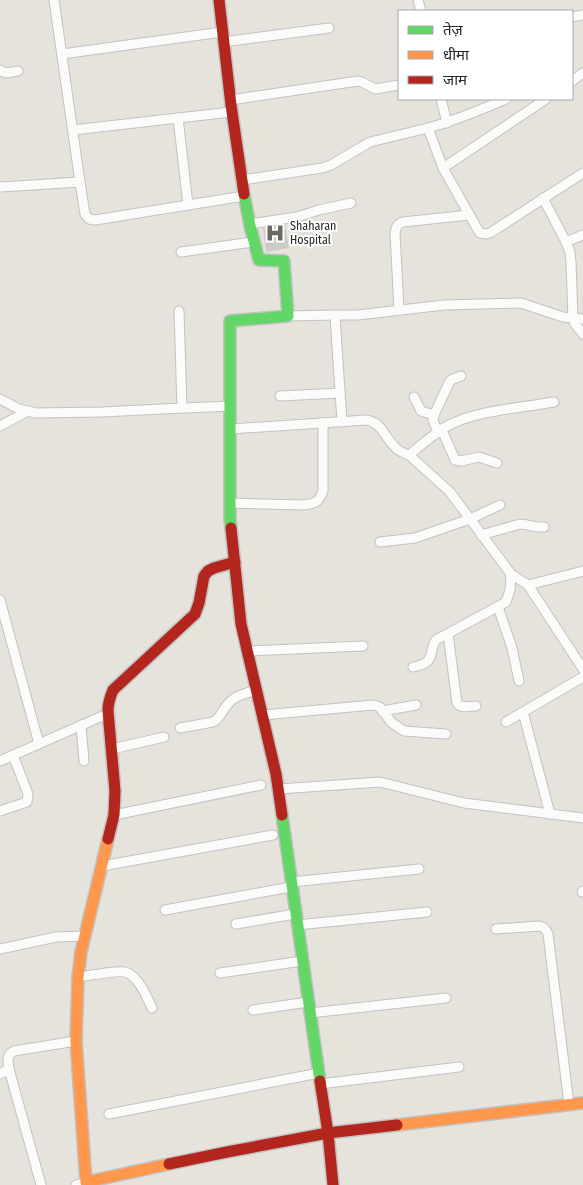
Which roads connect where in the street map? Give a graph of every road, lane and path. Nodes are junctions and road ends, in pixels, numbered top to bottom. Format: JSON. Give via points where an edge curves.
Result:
{"nodes":[{"id":1,"x":54,"y":0,"type":"edge"},
{"id":2,"x":219,"y":0,"type":"edge"},
{"id":3,"x":329,"y":28,"type":"dead end"},
{"id":4,"x":223,"y":37,"type":"junction"},
{"id":5,"x":62,"y":54,"type":"junction"},
{"id":6,"x":0,"y":70,"type":"edge"},
{"id":7,"x":18,"y":71,"type":"dead end"},
{"id":8,"x":398,"y":85,"type":"edge"},
{"id":9,"x":230,"y":100,"type":"junction"},
{"id":10,"x":441,"y":100,"type":"edge"},
{"id":11,"x":504,"y":100,"type":"edge"},
{"id":12,"x":545,"y":100,"type":"edge"},
{"id":13,"x":231,"y":112,"type":"junction"},
{"id":14,"x":178,"y":118,"type":"junction"},
{"id":15,"x":447,"y":123,"type":"junction"},
{"id":16,"x":428,"y":128,"type":"junction"},
{"id":17,"x":73,"y":130,"type":"junction"},
{"id":18,"x":443,"y":168,"type":"junction"},
{"id":19,"x":583,"y":174,"type":"edge"},
{"id":20,"x":242,"y":180,"type":"junction"},
{"id":21,"x":80,"y":182,"type":"junction"},
{"id":22,"x":0,"y":187,"type":"edge"},
{"id":23,"x":244,"y":196,"type":"junction"},
{"id":24,"x":543,"y":198,"type":"junction"},
{"id":25,"x":351,"y":203,"type":"dead end"},
{"id":26,"x":188,"y":205,"type":"junction"},
{"id":27,"x":470,"y":215,"type":"junction"},
{"id":28,"x":250,"y":224,"type":"junction"},
{"id":29,"x":583,"y":235,"type":"edge"},
{"id":30,"x":253,"y":242,"type":"junction"},
{"id":31,"x":566,"y":242,"type":"junction"},
{"id":32,"x":181,"y":252,"type":"dead end"},
{"id":33,"x":399,"y":310,"type":"junction"},
{"id":34,"x":179,"y":311,"type":"dead end"},
{"id":35,"x":335,"y":314,"type":"junction"},
{"id":36,"x":288,"y":316,"type":"junction"},
{"id":37,"x":578,"y":319,"type":"edge"},
{"id":38,"x":583,"y":334,"type":"edge"},
{"id":39,"x":461,"y":376,"type":"dead end"},
{"id":40,"x":340,"y":393,"type":"junction"},
{"id":41,"x":280,"y":396,"type":"dead end"},
{"id":42,"x":414,"y":397,"type":"dead end"},
{"id":43,"x":0,"y":399,"type":"edge"},
{"id":44,"x":554,"y":402,"type":"dead end"},
{"id":45,"x":231,"y":406,"type":"junction"},
{"id":46,"x":182,"y":408,"type":"junction"},
{"id":47,"x":26,"y":412,"type":"junction"},
{"id":48,"x":434,"y":415,"type":"junction"},
{"id":49,"x":342,"y":422,"type":"junction"},
{"id":50,"x":323,"y":423,"type":"junction"},
{"id":51,"x":0,"y":426,"type":"edge"},
{"id":52,"x":231,"y":429,"type":"junction"},
{"id":53,"x":440,"y":431,"type":"junction"},
{"id":54,"x":409,"y":455,"type":"junction"},
{"id":55,"x":497,"y":463,"type":"dead end"},
{"id":56,"x":230,"y":503,"type":"junction"},
{"id":57,"x":500,"y":505,"type":"dead end"},
{"id":58,"x":470,"y":519,"type":"junction"},
{"id":59,"x":544,"y":527,"type":"dead end"},
{"id":60,"x":481,"y":535,"type":"junction"},
{"id":61,"x":380,"y":542,"type":"dead end"},
{"id":62,"x":235,"y":562,"type":"junction"},
{"id":63,"x":583,"y":570,"type":"edge"},
{"id":64,"x":511,"y":574,"type":"junction"},
{"id":65,"x":528,"y":585,"type":"junction"},
{"id":66,"x":0,"y":600,"type":"edge"},
{"id":67,"x":498,"y":607,"type":"junction"},
{"id":68,"x":448,"y":634,"type":"junction"},
{"id":69,"x":363,"y":646,"type":"dead end"},
{"id":70,"x":248,"y":651,"type":"junction"},
{"id":71,"x":413,"y":667,"type":"dead end"},
{"id":72,"x":583,"y":669,"type":"edge"},
{"id":73,"x":583,"y":677,"type":"edge"},
{"id":74,"x":519,"y":681,"type":"dead end"},
{"id":75,"x":257,"y":690,"type":"junction"},
{"id":76,"x":416,"y":705,"type":"dead end"},
{"id":77,"x":476,"y":706,"type":"dead end"},
{"id":78,"x":382,"y":711,"type":"junction"},
{"id":79,"x":523,"y":712,"type":"junction"},
{"id":80,"x":107,"y":714,"type":"junction"},
{"id":81,"x":263,"y":715,"type":"junction"},
{"id":82,"x":506,"y":722,"type":"dead end"},
{"id":83,"x":81,"y":725,"type":"junction"},
{"id":84,"x":180,"y":728,"type":"dead end"},
{"id":85,"x":446,"y":734,"type":"dead end"},
{"id":86,"x":164,"y":737,"type":"dead end"},
{"id":87,"x":39,"y":744,"type":"junction"},
{"id":88,"x":112,"y":749,"type":"junction"},
{"id":89,"x":13,"y":755,"type":"junction"},
{"id":90,"x":0,"y":761,"type":"edge"},
{"id":91,"x":84,"y":761,"type":"dead end"},
{"id":92,"x":261,"y":785,"type":"dead end"},
{"id":93,"x":278,"y":789,"type":"junction"},
{"id":94,"x":0,"y":811,"type":"edge"},
{"id":95,"x":550,"y":814,"type":"junction"},
{"id":96,"x":114,"y":815,"type":"junction"},
{"id":97,"x":583,"y":818,"type":"edge"},
{"id":98,"x":273,"y":835,"type":"dead end"},
{"id":99,"x":102,"y":866,"type":"junction"},
{"id":100,"x":419,"y":869,"type":"dead end"},
{"id":101,"x":291,"y":884,"type":"junction"},
{"id":102,"x":165,"y":910,"type":"dead end"},
{"id":103,"x":427,"y":912,"type":"dead end"},
{"id":104,"x":296,"y":919,"type":"junction"},
{"id":105,"x":236,"y":924,"type":"dead end"},
{"id":106,"x":496,"y":929,"type":"dead end"},
{"id":107,"x":85,"y":936,"type":"junction"},
{"id":108,"x":0,"y":948,"type":"edge"},
{"id":109,"x":302,"y":961,"type":"junction"},
{"id":110,"x":220,"y":973,"type":"dead end"},
{"id":111,"x":78,"y":977,"type":"junction"},
{"id":112,"x":446,"y":998,"type":"dead end"},
{"id":113,"x":152,"y":1008,"type":"dead end"},
{"id":114,"x":309,"y":1008,"type":"junction"},
{"id":115,"x":253,"y":1010,"type":"dead end"},
{"id":116,"x":76,"y":1041,"type":"junction"},
{"id":117,"x":459,"y":1067,"type":"dead end"},
{"id":118,"x":9,"y":1069,"type":"junction"},
{"id":119,"x":0,"y":1074,"type":"edge"},
{"id":120,"x":320,"y":1079,"type":"junction"},
{"id":121,"x":583,"y":1103,"type":"edge"},
{"id":122,"x":569,"y":1104,"type":"junction"},
{"id":123,"x":109,"y":1114,"type":"dead end"},
{"id":124,"x":328,"y":1133,"type":"junction"},
{"id":125,"x":81,"y":1183,"type":"edge"},
{"id":126,"x":41,"y":1185,"type":"edge"},
{"id":127,"x":333,"y":1185,"type":"edge"}],
"edges":[{"from":1,"to":5,"type":"street"},
{"from":2,"to":4,"type":"street"},
{"from":3,"to":4,"type":"street"},
{"from":4,"to":5,"type":"street"},
{"from":4,"to":9,"type":"street"},
{"from":5,"to":17,"type":"street"},
{"from":6,"to":7,"type":"street","via":[[6,73]]},
{"from":8,"to":9,"type":"street","via":[[375,88],[358,81]]},
{"from":9,"to":13,"type":"street"},
{"from":10,"to":15,"type":"street"},
{"from":11,"to":15,"type":"street"},
{"from":12,"to":18,"type":"street"},
{"from":13,"to":14,"type":"street"},
{"from":13,"to":20,"type":"street"},
{"from":14,"to":17,"type":"street"},
{"from":14,"to":26,"type":"street"},
{"from":15,"to":16,"type":"street"},
{"from":16,"to":18,"type":"street"},
{"from":16,"to":20,"type":"street","via":[[370,142],[322,168]]},
{"from":17,"to":21,"type":"street"},
{"from":18,"to":27,"type":"street"},
{"from":19,"to":24,"type":"street"},
{"from":20,"to":23,"type":"street"},
{"from":21,"to":22,"type":"street"},
{"from":21,"to":26,"type":"street","via":[[85,214],[89,219]]},
{"from":23,"to":26,"type":"street"},
{"from":23,"to":28,"type":"street"},
{"from":24,"to":27,"type":"street","via":[[486,234],[480,233]]},
{"from":24,"to":31,"type":"street"},
{"from":25,"to":28,"type":"street","via":[[297,217]]},
{"from":27,"to":33,"type":"street","via":[[398,224],[395,233]]},
{"from":28,"to":30,"type":"street"},
{"from":29,"to":31,"type":"street"},
{"from":30,"to":32,"type":"street"},
{"from":30,"to":36,"type":"street","via":[[259,260],[284,261]]},
{"from":31,"to":37,"type":"street"},
{"from":33,"to":35,"type":"street"},
{"from":33,"to":37,"type":"street","via":[[521,303],[563,318]]},
{"from":34,"to":46,"type":"street"},
{"from":35,"to":36,"type":"street"},
{"from":35,"to":40,"type":"street"},
{"from":36,"to":45,"type":"street","via":[[230,321]]},
{"from":37,"to":38,"type":"street","via":[[575,324]]},
{"from":39,"to":48,"type":"street","via":[[450,381]]},
{"from":40,"to":41,"type":"street"},
{"from":40,"to":49,"type":"street"},
{"from":42,"to":48,"type":"street","via":[[421,411]]},
{"from":43,"to":47,"type":"street"},
{"from":44,"to":53,"type":"street","via":[[482,414]]},
{"from":45,"to":46,"type":"street"},
{"from":45,"to":52,"type":"street"},
{"from":46,"to":47,"type":"street"},
{"from":47,"to":51,"type":"street"},
{"from":48,"to":53,"type":"street","via":[[433,420]]},
{"from":49,"to":50,"type":"street"},
{"from":49,"to":54,"type":"street","via":[[373,421],[394,447]]},
{"from":50,"to":52,"type":"street"},
{"from":50,"to":56,"type":"street","via":[[322,491],[317,502],[304,505]]},
{"from":52,"to":56,"type":"street"},
{"from":53,"to":54,"type":"street"},
{"from":53,"to":55,"type":"street","via":[[455,460],[479,457]]},
{"from":54,"to":58,"type":"street","via":[[450,492]]},
{"from":56,"to":62,"type":"street"},
{"from":57,"to":58,"type":"street"},
{"from":58,"to":60,"type":"street"},
{"from":58,"to":61,"type":"street","via":[[416,538]]},
{"from":59,"to":60,"type":"street","via":[[520,524]]},
{"from":60,"to":64,"type":"street"},
{"from":62,"to":70,"type":"street","via":[[241,624]]},
{"from":62,"to":80,"type":"street","via":[[208,571],[195,614],[113,690]]},
{"from":63,"to":65,"type":"street"},
{"from":64,"to":65,"type":"street"},
{"from":64,"to":67,"type":"street","via":[[509,597]]},
{"from":65,"to":72,"type":"street"},
{"from":66,"to":87,"type":"street"},
{"from":67,"to":68,"type":"street"},
{"from":67,"to":74,"type":"street"},
{"from":68,"to":71,"type":"street","via":[[436,640],[428,660]]},
{"from":68,"to":77,"type":"street","via":[[457,703]]},
{"from":69,"to":70,"type":"street"},
{"from":70,"to":75,"type":"street"},
{"from":73,"to":79,"type":"street"},
{"from":75,"to":81,"type":"street"},
{"from":75,"to":84,"type":"street","via":[[233,699],[213,722]]},
{"from":76,"to":78,"type":"street"},
{"from":78,"to":81,"type":"street","via":[[373,705]]},
{"from":78,"to":85,"type":"street","via":[[404,731]]},
{"from":79,"to":82,"type":"street"},
{"from":79,"to":95,"type":"street"},
{"from":80,"to":83,"type":"street"},
{"from":80,"to":88,"type":"street"},
{"from":81,"to":93,"type":"street"},
{"from":83,"to":87,"type":"street"},
{"from":83,"to":91,"type":"street"},
{"from":86,"to":88,"type":"street"},
{"from":87,"to":89,"type":"street"},
{"from":88,"to":96,"type":"street"},
{"from":89,"to":90,"type":"street"},
{"from":89,"to":94,"type":"street","via":[[28,799]]},
{"from":92,"to":96,"type":"street"},
{"from":93,"to":95,"type":"street","via":[[380,782],[464,803]]},
{"from":93,"to":101,"type":"street"},
{"from":95,"to":97,"type":"street"},
{"from":96,"to":99,"type":"street"},
{"from":98,"to":99,"type":"street"},
{"from":99,"to":107,"type":"street"},
{"from":100,"to":101,"type":"street"},
{"from":101,"to":102,"type":"street"},
{"from":101,"to":104,"type":"street"},
{"from":103,"to":104,"type":"street"},
{"from":104,"to":105,"type":"street"},
{"from":104,"to":109,"type":"street"},
{"from":106,"to":122,"type":"street","via":[[539,926],[546,929]]},
{"from":107,"to":108,"type":"street","via":[[56,937]]},
{"from":107,"to":111,"type":"street"},
{"from":109,"to":110,"type":"street"},
{"from":109,"to":114,"type":"street"},
{"from":111,"to":113,"type":"street","via":[[129,974],[146,993]]},
{"from":111,"to":116,"type":"street"},
{"from":112,"to":114,"type":"street"},
{"from":114,"to":115,"type":"street"},
{"from":114,"to":120,"type":"street"},
{"from":116,"to":118,"type":"street","via":[[14,1051],[8,1056]]},
{"from":116,"to":125,"type":"street"},
{"from":117,"to":120,"type":"street"},
{"from":118,"to":119,"type":"street"},
{"from":118,"to":126,"type":"street"},
{"from":120,"to":123,"type":"street"},
{"from":120,"to":124,"type":"street"},
{"from":121,"to":122,"type":"street"},
{"from":122,"to":124,"type":"street"},
{"from":124,"to":125,"type":"street"},
{"from":124,"to":127,"type":"street"}]}
